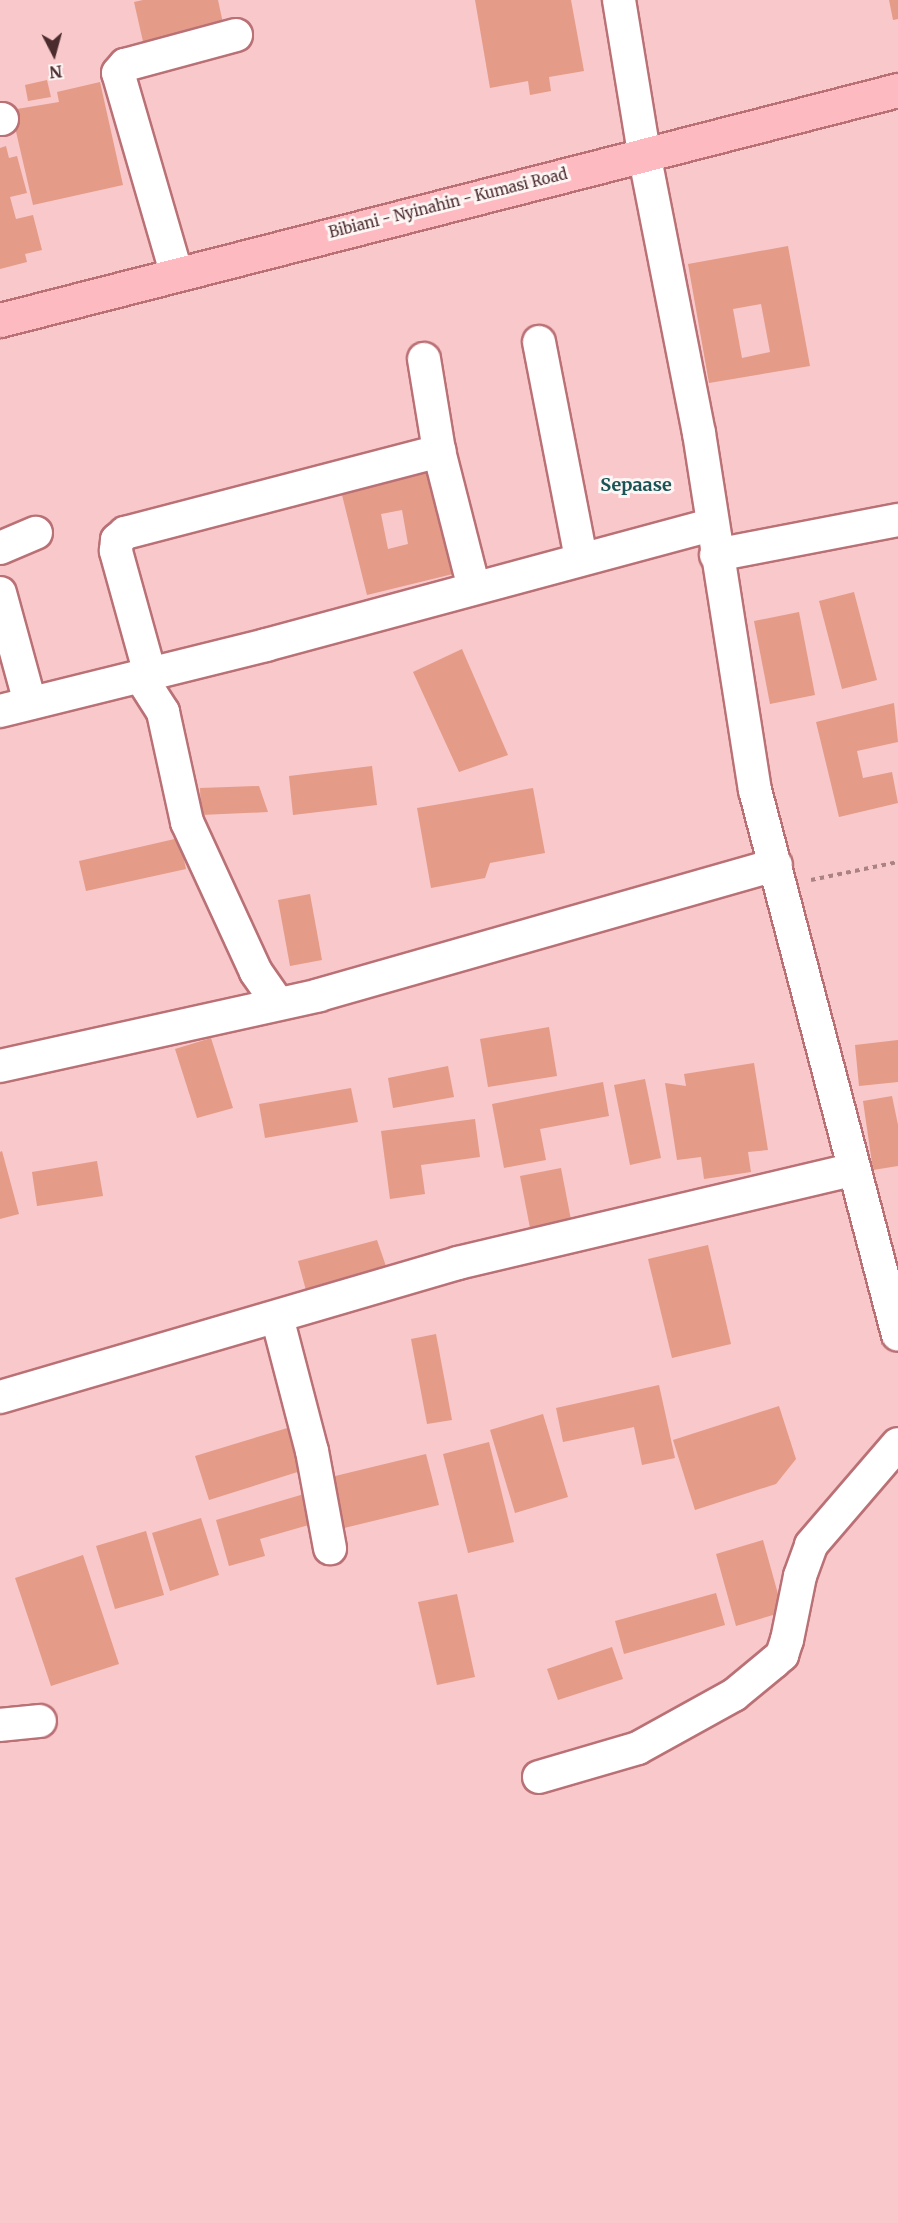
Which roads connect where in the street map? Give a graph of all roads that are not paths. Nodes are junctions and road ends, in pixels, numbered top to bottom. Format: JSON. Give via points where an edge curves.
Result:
{"nodes":[{"id":1,"x":619,"y":0,"type":"edge"},
{"id":2,"x":236,"y":35,"type":"dead end"},
{"id":3,"x":898,"y":90,"type":"edge"},
{"id":4,"x":644,"y":153,"type":"junction"},
{"id":5,"x":176,"y":272,"type":"junction"},
{"id":6,"x":0,"y":320,"type":"edge"},
{"id":7,"x":539,"y":342,"type":"dead end"},
{"id":8,"x":424,"y":359,"type":"dead end"},
{"id":9,"x":440,"y":451,"type":"junction"},
{"id":10,"x":898,"y":520,"type":"edge"},
{"id":11,"x":36,"y":533,"type":"dead end"},
{"id":12,"x":714,"y":540,"type":"junction"},
{"id":13,"x":0,"y":548,"type":"edge"},
{"id":14,"x":581,"y":560,"type":"junction"},
{"id":15,"x":474,"y":588,"type":"junction"},
{"id":16,"x":0,"y":593,"type":"edge"},
{"id":17,"x":145,"y":675,"type":"junction"},
{"id":18,"x":30,"y":703,"type":"junction"},
{"id":19,"x":0,"y":711,"type":"edge"},
{"id":20,"x":779,"y":875,"type":"junction"},
{"id":21,"x":278,"y":1003,"type":"junction"},
{"id":22,"x":0,"y":1066,"type":"edge"},
{"id":23,"x":852,"y":1170,"type":"junction"},
{"id":24,"x":277,"y":1317,"type":"junction"},
{"id":25,"x":898,"y":1335,"type":"edge"},
{"id":26,"x":0,"y":1397,"type":"edge"},
{"id":27,"x":898,"y":1444,"type":"edge"},
{"id":28,"x":330,"y":1548,"type":"dead end"},
{"id":29,"x":40,"y":1721,"type":"dead end"},
{"id":30,"x":0,"y":1725,"type":"edge"},
{"id":31,"x":539,"y":1777,"type":"dead end"}],
"edges":[{"from":1,"to":4,"type":"street"},
{"from":2,"to":5,"type":"street","via":[[125,65],[118,73]]},
{"from":3,"to":4,"type":"main road","name":"Bibiani - Nyinahin - Kumasi Road"},
{"from":4,"to":5,"type":"main road","name":"Bibiani - Nyinahin - Kumasi Road"},
{"from":4,"to":12,"type":"street","via":[[699,433]]},
{"from":5,"to":6,"type":"main road","name":"Bibiani - Nyinahin - Kumasi Road"},
{"from":7,"to":14,"type":"street"},
{"from":8,"to":9,"type":"street"},
{"from":9,"to":15,"type":"street"},
{"from":9,"to":17,"type":"street","via":[[125,533],[117,540],[116,551]]},
{"from":10,"to":12,"type":"street"},
{"from":11,"to":13,"type":"street"},
{"from":12,"to":14,"type":"street"},
{"from":12,"to":20,"type":"street","via":[[755,790]]},
{"from":14,"to":15,"type":"street"},
{"from":15,"to":17,"type":"street"},
{"from":16,"to":18,"type":"street"},
{"from":17,"to":18,"type":"street"},
{"from":17,"to":21,"type":"street","via":[[163,712],[187,822],[256,972]]},
{"from":18,"to":19,"type":"street"},
{"from":20,"to":21,"type":"street"},
{"from":20,"to":23,"type":"street"},
{"from":21,"to":22,"type":"street"},
{"from":23,"to":24,"type":"street","via":[[458,1263]]},
{"from":23,"to":25,"type":"street"},
{"from":24,"to":26,"type":"street"},
{"from":24,"to":28,"type":"street","via":[[312,1451]]},
{"from":27,"to":31,"type":"street","via":[[811,1545],[800,1576],[787,1640],[774,1662],[734,1695],[638,1748]]},
{"from":29,"to":30,"type":"street"}]}
